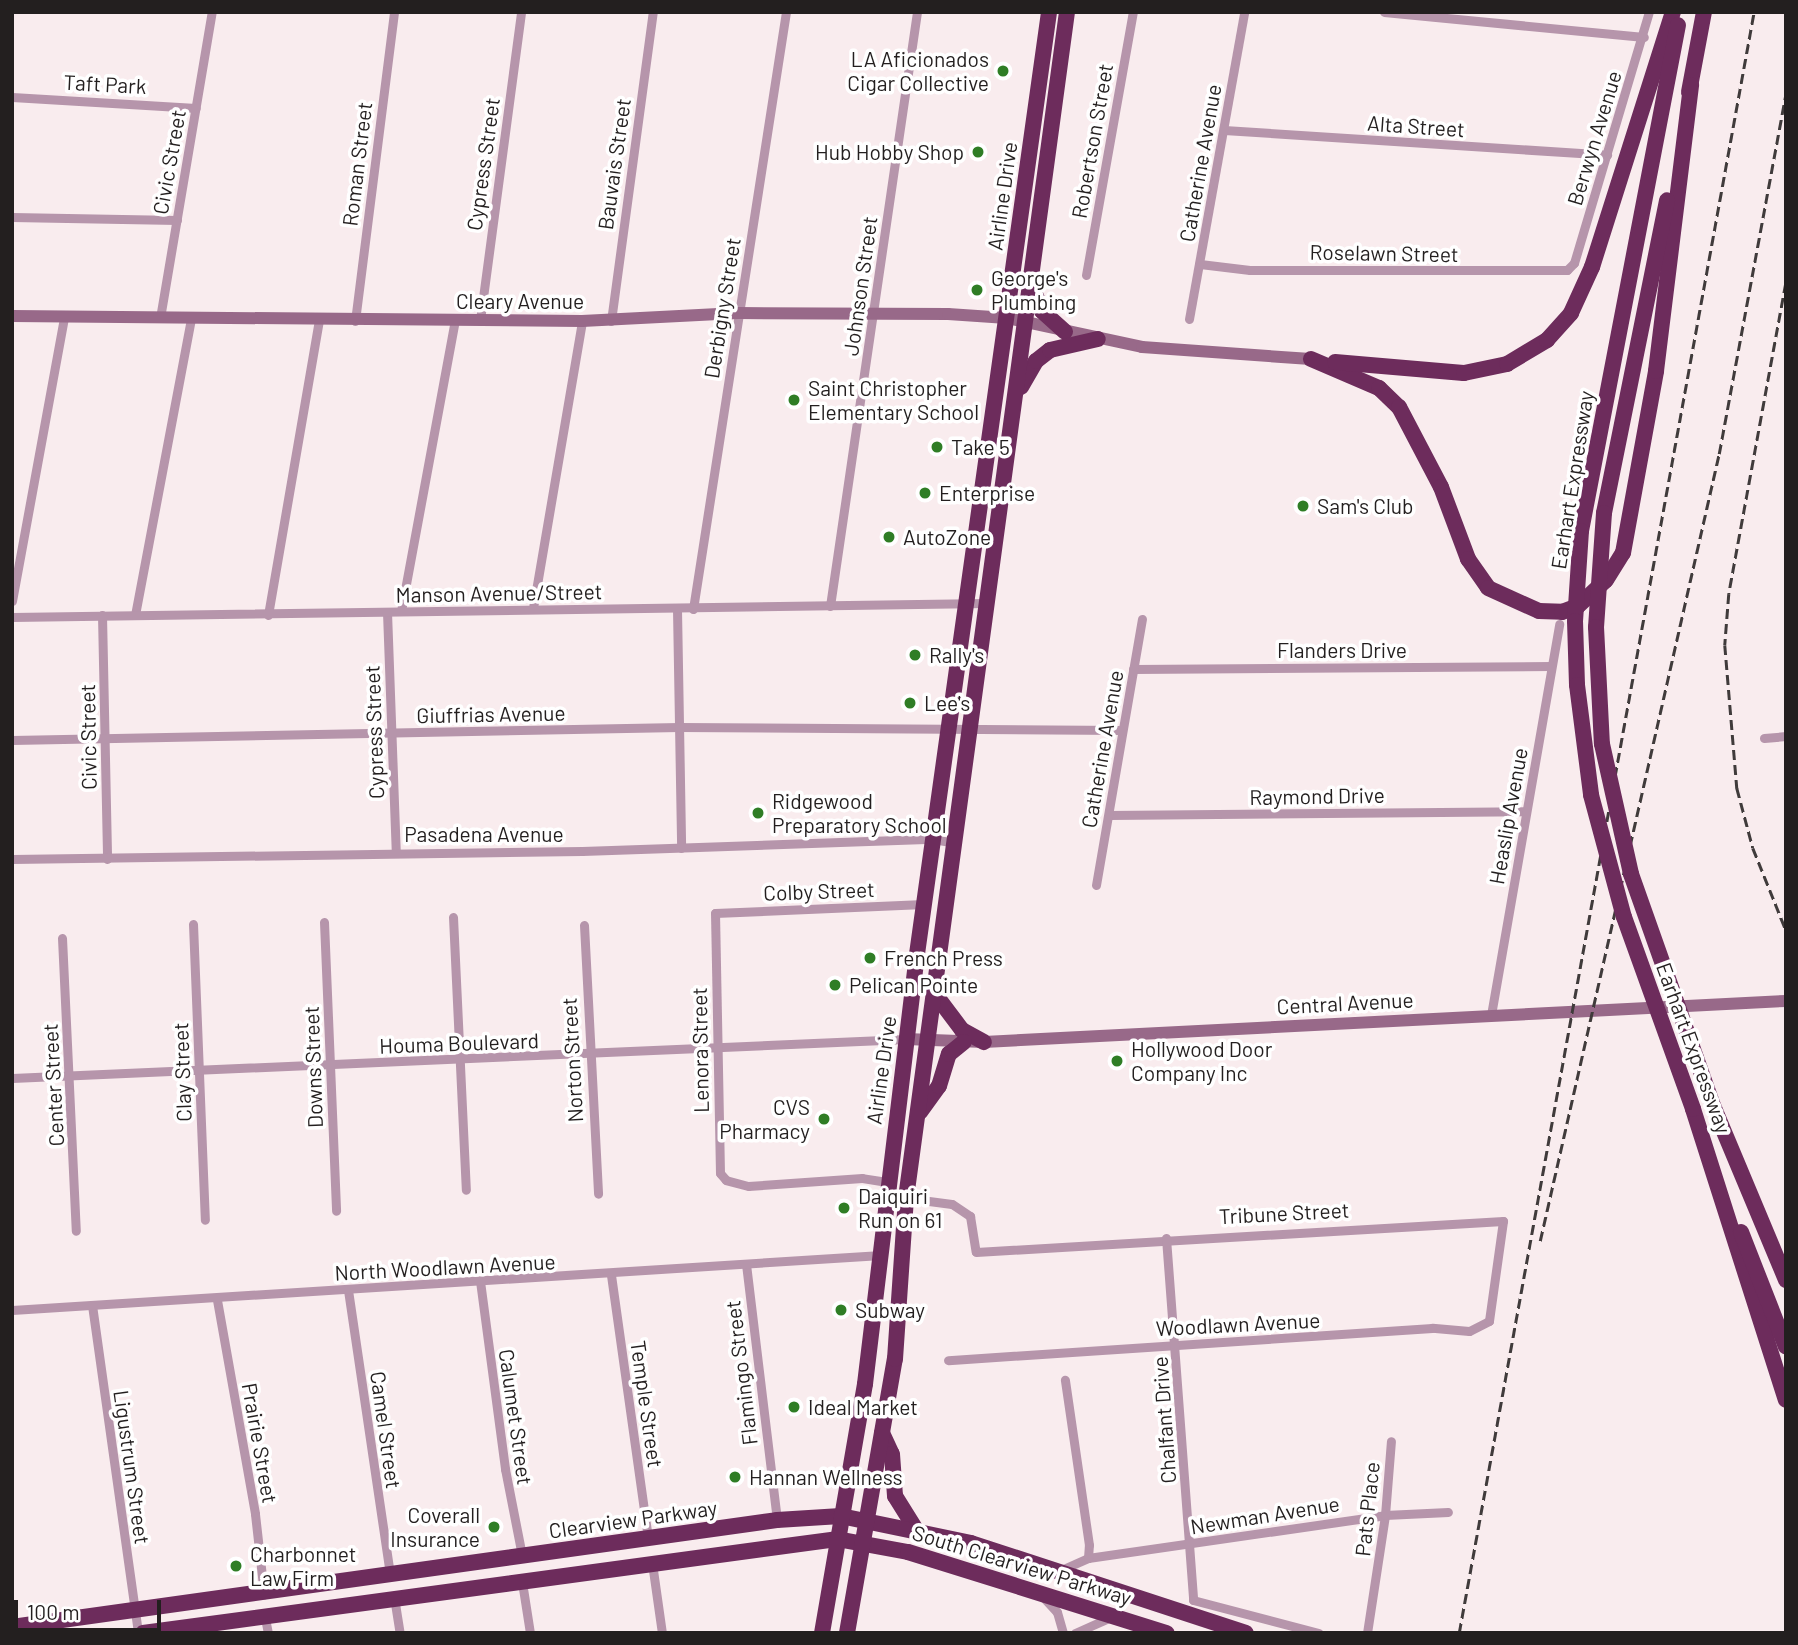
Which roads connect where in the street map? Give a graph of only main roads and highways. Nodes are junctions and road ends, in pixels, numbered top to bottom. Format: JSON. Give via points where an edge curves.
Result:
{"nodes":[{"id":1,"x":1049,"y":12,"type":"edge"},
{"id":2,"x":1067,"y":12,"type":"edge"},
{"id":3,"x":1673,"y":12,"type":"edge"},
{"id":4,"x":1681,"y":12,"type":"edge"},
{"id":5,"x":1704,"y":12,"type":"edge"},
{"id":6,"x":1691,"y":85,"type":"junction"},
{"id":7,"x":1031,"y":282,"type":"junction"},
{"id":8,"x":1065,"y":332,"type":"road end"},
{"id":9,"x":1098,"y":339,"type":"road end"},
{"id":10,"x":1014,"y":402,"type":"junction"},
{"id":11,"x":935,"y":994,"type":"junction"},
{"id":12,"x":964,"y":1042,"type":"road end"},
{"id":13,"x":984,"y":1042,"type":"road end"},
{"id":14,"x":1693,"y":1109,"type":"junction"},
{"id":15,"x":918,"y":1114,"type":"junction"},
{"id":16,"x":881,"y":1248,"type":"junction"},
{"id":17,"x":900,"y":1276,"type":"junction"},
{"id":18,"x":1786,"y":1280,"type":"edge"},
{"id":19,"x":1786,"y":1347,"type":"edge"},
{"id":20,"x":1786,"y":1399,"type":"edge"},
{"id":21,"x":882,"y":1433,"type":"junction"},
{"id":22,"x":841,"y":1516,"type":"junction"},
{"id":23,"x":867,"y":1520,"type":"junction"},
{"id":24,"x":916,"y":1530,"type":"junction"},
{"id":25,"x":837,"y":1539,"type":"junction"},
{"id":26,"x":863,"y":1543,"type":"junction"},
{"id":27,"x":522,"y":1556,"type":"junction"},
{"id":28,"x":414,"y":1594,"type":"junction"},
{"id":29,"x":266,"y":1626,"type":"edge"},
{"id":30,"x":12,"y":1627,"type":"edge"},
{"id":31,"x":143,"y":1633,"type":"edge"},
{"id":32,"x":822,"y":1633,"type":"edge"},
{"id":33,"x":847,"y":1633,"type":"edge"},
{"id":34,"x":1167,"y":1633,"type":"edge"},
{"id":35,"x":1246,"y":1633,"type":"edge"}],
"edges":[{"from":1,"to":16,"type":"highway","name":"Airline Drive","via":[[924,904]]},
{"from":2,"to":7,"type":"highway","name":"Airline Drive"},
{"from":3,"to":6,"type":"highway","via":[[1592,267],[1571,313],[1547,340],[1507,364],[1464,373],[1311,359],[1378,388],[1399,407],[1435,475],[1468,559],[1488,588],[1539,611],[1562,612],[1578,606],[1606,580],[1623,553],[1656,371]]},
{"from":4,"to":14,"type":"highway","name":"Earhart Expressway","bridge":true,"via":[[1581,531],[1576,659],[1591,795],[1624,918]]},
{"from":5,"to":6,"type":"highway","name":"Earhart Expressway"},
{"from":6,"to":18,"type":"highway","name":"Earhart Expressway","bridge":true,"via":[[1597,562],[1596,639],[1605,756],[1631,874],[1712,1103]]},
{"from":7,"to":8,"type":"highway","via":[[1042,311]]},
{"from":7,"to":10,"type":"highway","name":"Airline Drive"},
{"from":9,"to":10,"type":"highway","via":[[1050,350],[1035,361]]},
{"from":10,"to":11,"type":"highway","name":"Airline Drive"},
{"from":11,"to":13,"type":"highway","via":[[962,1030]]},
{"from":11,"to":15,"type":"highway","name":"Airline Drive"},
{"from":12,"to":15,"type":"highway","via":[[949,1054],[939,1086]]},
{"from":14,"to":19,"type":"highway","name":"Earhart Expressway"},
{"from":14,"to":20,"type":"highway"},
{"from":15,"to":17,"type":"highway","name":"Airline Drive"},
{"from":16,"to":17,"type":"highway","via":[[888,1266]]},
{"from":16,"to":22,"type":"highway","name":"Airline Drive"},
{"from":17,"to":21,"type":"highway","name":"Airline Drive","via":[[895,1359]]},
{"from":21,"to":23,"type":"highway","name":"Airline Drive"},
{"from":21,"to":24,"type":"highway","via":[[892,1454],[895,1496]]},
{"from":22,"to":23,"type":"highway","name":"Clearview Parkway"},
{"from":22,"to":25,"type":"highway","name":"Airline Drive"},
{"from":22,"to":27,"type":"highway","name":"Clearview Parkway","via":[[777,1520]]},
{"from":23,"to":24,"type":"highway","name":"Clearview Parkway"},
{"from":23,"to":26,"type":"highway","name":"Airline Drive"},
{"from":24,"to":35,"type":"highway","name":"Clearview Parkway","via":[[1061,1570]]},
{"from":25,"to":26,"type":"highway"},
{"from":25,"to":28,"type":"highway"},
{"from":25,"to":32,"type":"highway","name":"Airline Drive"},
{"from":26,"to":33,"type":"highway","name":"Airline Drive"},
{"from":26,"to":34,"type":"highway","name":"South Clearview Parkway","via":[[908,1552]]},
{"from":27,"to":28,"type":"highway","via":[[521,1567],[514,1572],[432,1584]]},
{"from":27,"to":30,"type":"highway","name":"Clearview Parkway"},
{"from":28,"to":29,"type":"highway"},
{"from":29,"to":31,"type":"highway"}]}
